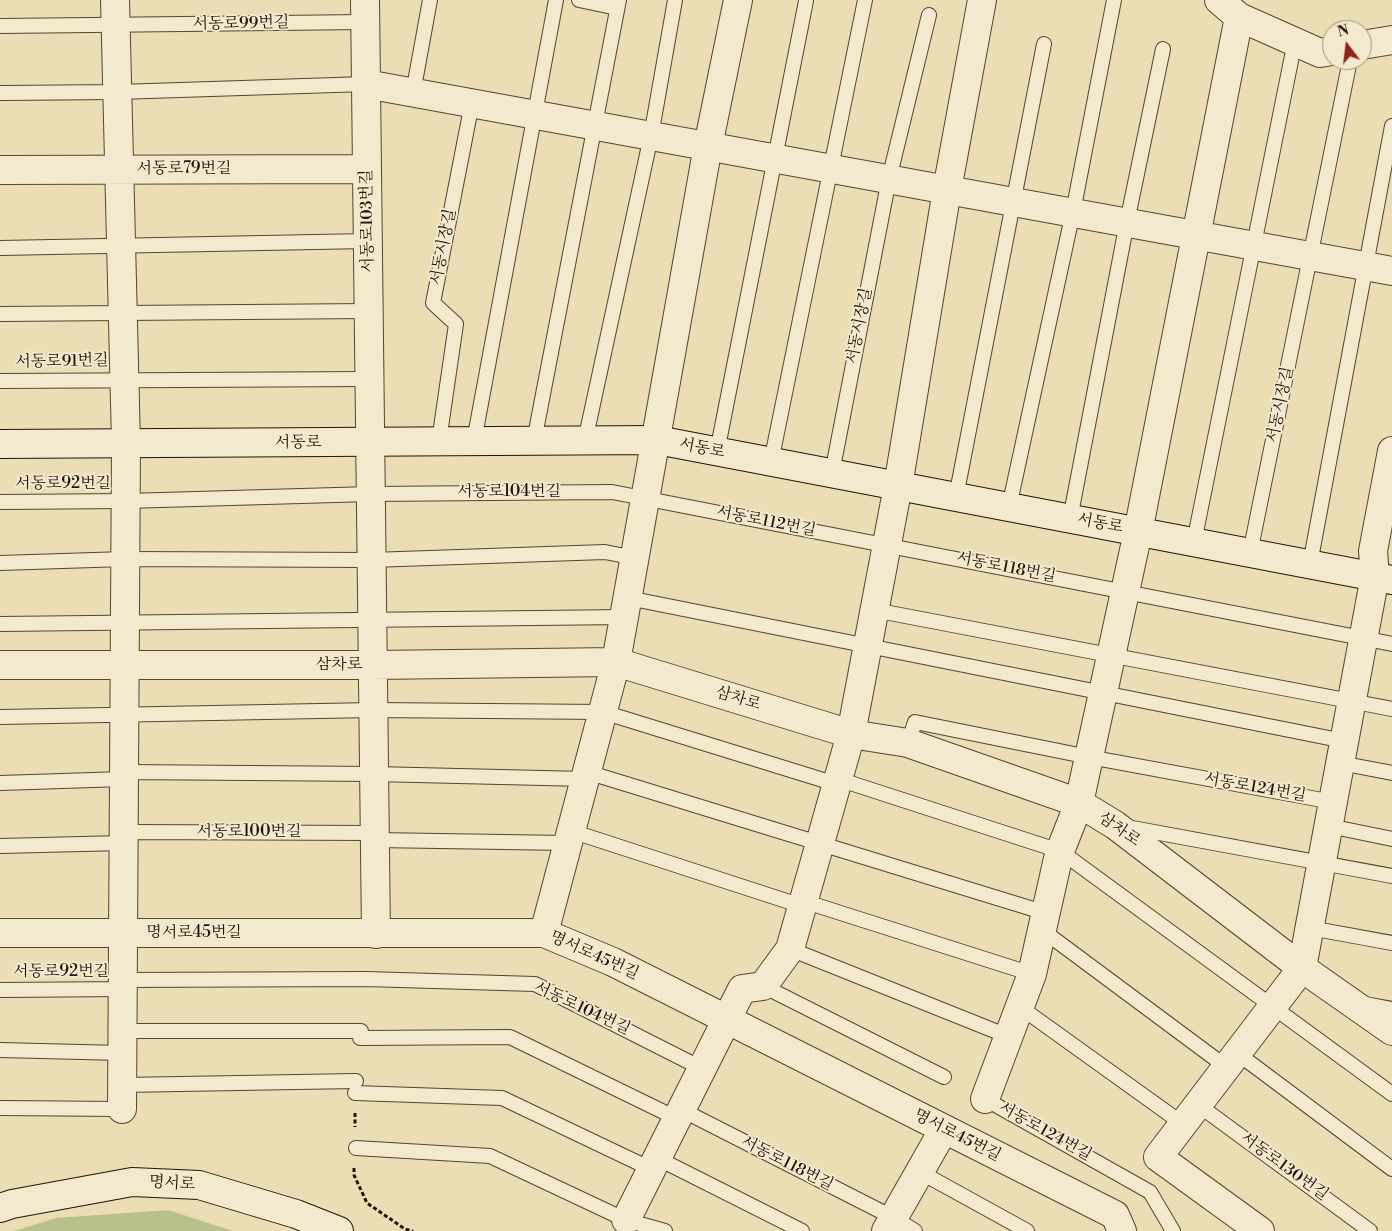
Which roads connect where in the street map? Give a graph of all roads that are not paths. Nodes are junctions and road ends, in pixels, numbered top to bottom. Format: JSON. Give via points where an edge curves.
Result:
{"nodes":[{"id":1,"x":430,"y":0,"type":"edge"},
{"id":2,"x":556,"y":0,"type":"edge"},
{"id":3,"x":579,"y":0,"type":"edge"},
{"id":4,"x":675,"y":0,"type":"edge"},
{"id":5,"x":738,"y":0,"type":"edge"},
{"id":6,"x":865,"y":0,"type":"edge"},
{"id":7,"x":982,"y":0,"type":"edge"},
{"id":8,"x":1114,"y":0,"type":"edge"},
{"id":9,"x":806,"y":1,"type":"edge"},
{"id":10,"x":618,"y":4,"type":"edge"},
{"id":11,"x":1229,"y":9,"type":"edge"},
{"id":12,"x":366,"y":11,"type":"edge"},
{"id":13,"x":116,"y":13,"type":"edge"},
{"id":14,"x":929,"y":15,"type":"dead end"},
{"id":15,"x":0,"y":26,"type":"edge"},
{"id":16,"x":1392,"y":40,"type":"edge"},
{"id":17,"x":1295,"y":41,"type":"junction"},
{"id":18,"x":1372,"y":43,"type":"edge"},
{"id":19,"x":1044,"y":44,"type":"dead end"},
{"id":20,"x":1163,"y":49,"type":"dead end"},
{"id":21,"x":1322,"y":53,"type":"edge"},
{"id":22,"x":1348,"y":70,"type":"edge"},
{"id":23,"x":366,"y":84,"type":"junction"},
{"id":24,"x":118,"y":92,"type":"junction"},
{"id":25,"x":0,"y":93,"type":"edge"},
{"id":26,"x":413,"y":93,"type":"junction"},
{"id":27,"x":472,"y":103,"type":"junction"},
{"id":28,"x":534,"y":114,"type":"junction"},
{"id":29,"x":594,"y":126,"type":"junction"},
{"id":30,"x":1392,"y":126,"type":"edge"},
{"id":31,"x":650,"y":136,"type":"junction"},
{"id":32,"x":708,"y":146,"type":"junction"},
{"id":33,"x":776,"y":159,"type":"junction"},
{"id":34,"x":367,"y":169,"type":"junction"},
{"id":35,"x":832,"y":169,"type":"junction"},
{"id":36,"x":0,"y":170,"type":"edge"},
{"id":37,"x":119,"y":170,"type":"junction"},
{"id":38,"x":889,"y":179,"type":"junction"},
{"id":39,"x":947,"y":190,"type":"junction"},
{"id":40,"x":1013,"y":201,"type":"junction"},
{"id":41,"x":1073,"y":212,"type":"junction"},
{"id":42,"x":1127,"y":222,"type":"junction"},
{"id":43,"x":1196,"y":235,"type":"junction"},
{"id":44,"x":368,"y":241,"type":"junction"},
{"id":45,"x":1253,"y":245,"type":"junction"},
{"id":46,"x":121,"y":246,"type":"junction"},
{"id":47,"x":0,"y":248,"type":"edge"},
{"id":48,"x":1312,"y":256,"type":"junction"},
{"id":49,"x":1379,"y":268,"type":"edge"},
{"id":50,"x":369,"y":311,"type":"junction"},
{"id":51,"x":123,"y":312,"type":"junction"},
{"id":52,"x":0,"y":314,"type":"edge"},
{"id":53,"x":125,"y":378,"type":"junction"},
{"id":54,"x":369,"y":379,"type":"junction"},
{"id":55,"x":0,"y":381,"type":"edge"},
{"id":56,"x":585,"y":440,"type":"junction"},
{"id":57,"x":657,"y":440,"type":"junction"},
{"id":58,"x":439,"y":441,"type":"junction"},
{"id":59,"x":474,"y":441,"type":"junction"},
{"id":60,"x":534,"y":441,"type":"junction"},
{"id":61,"x":370,"y":442,"type":"junction"},
{"id":62,"x":126,"y":443,"type":"junction"},
{"id":63,"x":0,"y":444,"type":"edge"},
{"id":64,"x":1392,"y":451,"type":"edge"},
{"id":65,"x":717,"y":452,"type":"junction"},
{"id":66,"x":771,"y":462,"type":"junction"},
{"id":67,"x":832,"y":473,"type":"junction"},
{"id":68,"x":898,"y":486,"type":"junction"},
{"id":69,"x":370,"y":494,"type":"junction"},
{"id":70,"x":956,"y":497,"type":"junction"},
{"id":71,"x":646,"y":499,"type":"junction"},
{"id":72,"x":126,"y":501,"type":"junction"},
{"id":73,"x":0,"y":502,"type":"edge"},
{"id":74,"x":1009,"y":507,"type":"junction"},
{"id":75,"x":1070,"y":519,"type":"junction"},
{"id":76,"x":1138,"y":532,"type":"junction"},
{"id":77,"x":1194,"y":542,"type":"junction"},
{"id":78,"x":886,"y":545,"type":"junction"},
{"id":79,"x":1250,"y":553,"type":"junction"},
{"id":80,"x":635,"y":558,"type":"junction"},
{"id":81,"x":125,"y":559,"type":"junction"},
{"id":82,"x":371,"y":560,"type":"junction"},
{"id":83,"x":0,"y":564,"type":"edge"},
{"id":84,"x":1310,"y":564,"type":"junction"},
{"id":85,"x":1383,"y":578,"type":"edge"},
{"id":86,"x":1125,"y":592,"type":"junction"},
{"id":87,"x":626,"y":608,"type":"junction"},
{"id":88,"x":874,"y":610,"type":"junction"},
{"id":89,"x":372,"y":620,"type":"junction"},
{"id":90,"x":125,"y":622,"type":"junction"},
{"id":91,"x":0,"y":624,"type":"edge"},
{"id":92,"x":1363,"y":638,"type":"junction"},
{"id":93,"x":1392,"y":644,"type":"edge"},
{"id":94,"x":867,"y":646,"type":"junction"},
{"id":95,"x":1111,"y":656,"type":"junction"},
{"id":96,"x":616,"y":662,"type":"junction"},
{"id":97,"x":125,"y":664,"type":"junction"},
{"id":98,"x":0,"y":665,"type":"edge"},
{"id":99,"x":372,"y":665,"type":"junction"},
{"id":100,"x":1103,"y":694,"type":"junction"},
{"id":101,"x":1352,"y":701,"type":"junction"},
{"id":102,"x":1392,"y":709,"type":"edge"},
{"id":103,"x":373,"y":710,"type":"junction"},
{"id":104,"x":603,"y":712,"type":"junction"},
{"id":105,"x":124,"y":713,"type":"junction"},
{"id":106,"x":0,"y":717,"type":"edge"},
{"id":107,"x":851,"y":734,"type":"junction"},
{"id":108,"x":908,"y":743,"type":"junction"},
{"id":109,"x":1342,"y":752,"type":"junction"},
{"id":110,"x":1089,"y":757,"type":"junction"},
{"id":111,"x":1392,"y":773,"type":"edge"},
{"id":112,"x":374,"y":774,"type":"junction"},
{"id":113,"x":586,"y":775,"type":"junction"},
{"id":114,"x":124,"y":776,"type":"junction"},
{"id":115,"x":837,"y":782,"type":"junction"},
{"id":116,"x":0,"y":783,"type":"edge"},
{"id":117,"x":1079,"y":803,"type":"junction"},
{"id":118,"x":1331,"y":814,"type":"junction"},
{"id":119,"x":1115,"y":825,"type":"junction"},
{"id":120,"x":124,"y":837,"type":"junction"},
{"id":121,"x":375,"y":837,"type":"junction"},
{"id":122,"x":569,"y":837,"type":"junction"},
{"id":123,"x":1392,"y":839,"type":"edge"},
{"id":124,"x":820,"y":845,"type":"junction"},
{"id":125,"x":0,"y":846,"type":"edge"},
{"id":126,"x":1060,"y":851,"type":"junction"},
{"id":127,"x":1322,"y":862,"type":"junction"},
{"id":128,"x":1392,"y":876,"type":"edge"},
{"id":129,"x":803,"y":904,"type":"junction"},
{"id":130,"x":1044,"y":921,"type":"junction"},
{"id":131,"x":1310,"y":928,"type":"junction"},
{"id":132,"x":0,"y":933,"type":"edge"},
{"id":133,"x":123,"y":933,"type":"junction"},
{"id":134,"x":544,"y":933,"type":"junction"},
{"id":135,"x":376,"y":934,"type":"junction"},
{"id":136,"x":1392,"y":943,"type":"edge"},
{"id":137,"x":790,"y":949,"type":"junction"},
{"id":138,"x":1302,"y":968,"type":"junction"},
{"id":139,"x":1032,"y":974,"type":"junction"},
{"id":140,"x":123,"y":984,"type":"junction"},
{"id":141,"x":763,"y":986,"type":"junction"},
{"id":142,"x":0,"y":990,"type":"edge"},
{"id":143,"x":1349,"y":1001,"type":"junction"},
{"id":144,"x":1274,"y":1007,"type":"junction"},
{"id":145,"x":1020,"y":1008,"type":"junction"},
{"id":146,"x":1392,"y":1009,"type":"edge"},
{"id":147,"x":725,"y":1019,"type":"junction"},
{"id":148,"x":1392,"y":1031,"type":"edge"},
{"id":149,"x":1010,"y":1037,"type":"junction"},
{"id":150,"x":122,"y":1042,"type":"junction"},
{"id":151,"x":0,"y":1050,"type":"edge"},
{"id":152,"x":1231,"y":1059,"type":"junction"},
{"id":153,"x":701,"y":1068,"type":"junction"},
{"id":154,"x":944,"y":1077,"type":"dead end"},
{"id":155,"x":1392,"y":1094,"type":"edge"},
{"id":156,"x":122,"y":1097,"type":"junction"},
{"id":157,"x":986,"y":1099,"type":"joint"},
{"id":158,"x":0,"y":1108,"type":"edge"},
{"id":159,"x":678,"y":1114,"type":"junction"},
{"id":160,"x":1190,"y":1114,"type":"junction"},
{"id":161,"x":944,"y":1129,"type":"junction"},
{"id":162,"x":356,"y":1148,"type":"dead end"},
{"id":163,"x":654,"y":1164,"type":"junction"},
{"id":164,"x":1392,"y":1169,"type":"edge"},
{"id":165,"x":920,"y":1172,"type":"junction"},
{"id":166,"x":0,"y":1208,"type":"edge"},
{"id":167,"x":626,"y":1220,"type":"junction"},
{"id":168,"x":898,"y":1227,"type":"edge"},
{"id":169,"x":339,"y":1231,"type":"edge"},
{"id":170,"x":665,"y":1231,"type":"edge"},
{"id":171,"x":802,"y":1231,"type":"edge"},
{"id":172,"x":1027,"y":1231,"type":"edge"},
{"id":173,"x":1122,"y":1231,"type":"edge"},
{"id":174,"x":1173,"y":1231,"type":"edge"},
{"id":175,"x":1260,"y":1231,"type":"edge"},
{"id":176,"x":1370,"y":1231,"type":"edge"}],
"edges":[{"from":1,"to":26,"type":"lane"},
{"from":2,"to":28,"type":"lane"},
{"from":3,"to":10,"type":"lane"},
{"from":4,"to":31,"type":"lane"},
{"from":5,"to":32,"type":"street"},
{"from":6,"to":35,"type":"lane"},
{"from":7,"to":39,"type":"street"},
{"from":8,"to":41,"type":"lane"},
{"from":9,"to":33,"type":"lane"},
{"from":10,"to":29,"type":"lane"},
{"from":11,"to":17,"type":"street"},
{"from":11,"to":43,"type":"street"},
{"from":12,"to":13,"type":"lane","name":"서동로99번길"},
{"from":12,"to":23,"type":"street","name":"서동로103번길"},
{"from":13,"to":15,"type":"lane"},
{"from":13,"to":24,"type":"street"},
{"from":14,"to":38,"type":"lane","name":"서동시장길"},
{"from":16,"to":18,"type":"street"},
{"from":17,"to":21,"type":"street"},
{"from":17,"to":45,"type":"lane"},
{"from":19,"to":40,"type":"lane"},
{"from":20,"to":42,"type":"lane"},
{"from":22,"to":48,"type":"lane","name":"서동시장길"},
{"from":23,"to":24,"type":"lane"},
{"from":23,"to":26,"type":"street"},
{"from":23,"to":34,"type":"street","name":"서동로103번길"},
{"from":24,"to":25,"type":"lane"},
{"from":24,"to":37,"type":"street"},
{"from":26,"to":27,"type":"street"},
{"from":27,"to":28,"type":"street"},
{"from":27,"to":58,"type":"lane","name":"서동시장길","via":[[433,303],[456,324]]},
{"from":28,"to":29,"type":"street"},
{"from":28,"to":59,"type":"lane"},
{"from":29,"to":31,"type":"street"},
{"from":29,"to":60,"type":"lane"},
{"from":30,"to":49,"type":"lane"},
{"from":31,"to":32,"type":"street"},
{"from":31,"to":56,"type":"lane"},
{"from":32,"to":33,"type":"street"},
{"from":32,"to":57,"type":"street"},
{"from":33,"to":35,"type":"street"},
{"from":33,"to":65,"type":"lane"},
{"from":34,"to":37,"type":"street","name":"서동로79번길"},
{"from":34,"to":44,"type":"street","name":"서동로103번길"},
{"from":35,"to":38,"type":"street"},
{"from":35,"to":66,"type":"lane"},
{"from":36,"to":37,"type":"street","name":"서동로79번길"},
{"from":37,"to":46,"type":"street"},
{"from":38,"to":39,"type":"street"},
{"from":38,"to":67,"type":"lane","name":"서동시장길"},
{"from":39,"to":40,"type":"street"},
{"from":39,"to":68,"type":"street"},
{"from":40,"to":41,"type":"street"},
{"from":40,"to":70,"type":"lane"},
{"from":41,"to":42,"type":"street"},
{"from":41,"to":74,"type":"lane"},
{"from":42,"to":43,"type":"street"},
{"from":42,"to":75,"type":"lane"},
{"from":43,"to":45,"type":"street"},
{"from":43,"to":76,"type":"street"},
{"from":44,"to":46,"type":"lane"},
{"from":44,"to":50,"type":"street","name":"서동로103번길"},
{"from":45,"to":48,"type":"street"},
{"from":45,"to":77,"type":"lane"},
{"from":46,"to":47,"type":"lane"},
{"from":46,"to":51,"type":"street"},
{"from":48,"to":49,"type":"street"},
{"from":48,"to":79,"type":"lane","name":"서동시장길"},
{"from":49,"to":84,"type":"lane"},
{"from":50,"to":51,"type":"lane"},
{"from":50,"to":54,"type":"street","name":"서동로103번길"},
{"from":51,"to":52,"type":"lane"},
{"from":51,"to":53,"type":"street"},
{"from":53,"to":54,"type":"lane"},
{"from":53,"to":55,"type":"lane","name":"서동로91번길"},
{"from":53,"to":62,"type":"street"},
{"from":54,"to":61,"type":"street","name":"서동로103번길"},
{"from":56,"to":57,"type":"street","name":"서동로"},
{"from":56,"to":60,"type":"street","name":"서동로"},
{"from":57,"to":65,"type":"street","name":"서동로"},
{"from":57,"to":71,"type":"street"},
{"from":58,"to":59,"type":"street","name":"서동로"},
{"from":58,"to":61,"type":"street","name":"서동로"},
{"from":59,"to":60,"type":"street","name":"서동로"},
{"from":61,"to":62,"type":"street","name":"서동로"},
{"from":61,"to":69,"type":"street"},
{"from":62,"to":63,"type":"street","name":"서동로"},
{"from":62,"to":72,"type":"street"},
{"from":64,"to":85,"type":"street","via":[[1373,551]]},
{"from":65,"to":66,"type":"street","name":"서동로"},
{"from":66,"to":67,"type":"street","name":"서동로"},
{"from":67,"to":68,"type":"street","name":"서동로"},
{"from":68,"to":70,"type":"street","name":"서동로"},
{"from":68,"to":78,"type":"street"},
{"from":69,"to":71,"type":"lane","name":"서동로104번길","via":[[612,492]]},
{"from":69,"to":72,"type":"lane"},
{"from":69,"to":82,"type":"street"},
{"from":70,"to":74,"type":"street","name":"서동로"},
{"from":71,"to":78,"type":"lane","name":"서동로112번길"},
{"from":71,"to":80,"type":"street"},
{"from":72,"to":73,"type":"lane","name":"서동로92번길"},
{"from":72,"to":81,"type":"street"},
{"from":74,"to":75,"type":"street","name":"서동로"},
{"from":75,"to":76,"type":"street","name":"서동로"},
{"from":76,"to":77,"type":"street","name":"서동로"},
{"from":76,"to":86,"type":"street","name":"서동로124번길"},
{"from":77,"to":79,"type":"street","name":"서동로"},
{"from":78,"to":86,"type":"lane","name":"서동로118번길"},
{"from":78,"to":88,"type":"street"},
{"from":79,"to":84,"type":"street","name":"서동로"},
{"from":80,"to":82,"type":"lane","via":[[605,552]]},
{"from":80,"to":87,"type":"street"},
{"from":81,"to":82,"type":"lane"},
{"from":81,"to":83,"type":"lane"},
{"from":81,"to":90,"type":"street"},
{"from":82,"to":89,"type":"street"},
{"from":84,"to":85,"type":"street","name":"서동로"},
{"from":85,"to":92,"type":"street"},
{"from":86,"to":92,"type":"lane"},
{"from":86,"to":95,"type":"street","name":"서동로124번길"},
{"from":87,"to":89,"type":"lane"},
{"from":87,"to":94,"type":"lane"},
{"from":87,"to":96,"type":"street"},
{"from":88,"to":94,"type":"street"},
{"from":88,"to":95,"type":"lane"},
{"from":89,"to":90,"type":"lane"},
{"from":89,"to":99,"type":"street"},
{"from":90,"to":91,"type":"lane"},
{"from":90,"to":97,"type":"street"},
{"from":92,"to":93,"type":"lane"},
{"from":92,"to":101,"type":"street"},
{"from":94,"to":100,"type":"lane"},
{"from":94,"to":107,"type":"street"},
{"from":95,"to":100,"type":"street","name":"서동로124번길"},
{"from":95,"to":101,"type":"lane"},
{"from":96,"to":99,"type":"street","name":"삼차로"},
{"from":96,"to":104,"type":"street"},
{"from":96,"to":107,"type":"street","name":"삼차로"},
{"from":97,"to":98,"type":"street","name":"삼차로"},
{"from":97,"to":99,"type":"street","name":"삼차로"},
{"from":97,"to":105,"type":"street"},
{"from":99,"to":103,"type":"street"},
{"from":100,"to":109,"type":"lane"},
{"from":100,"to":110,"type":"street","name":"서동로124번길"},
{"from":101,"to":102,"type":"lane"},
{"from":101,"to":109,"type":"street"},
{"from":103,"to":104,"type":"lane"},
{"from":103,"to":105,"type":"lane"},
{"from":103,"to":112,"type":"street"},
{"from":104,"to":113,"type":"street"},
{"from":104,"to":115,"type":"lane"},
{"from":105,"to":106,"type":"lane"},
{"from":105,"to":114,"type":"street"},
{"from":107,"to":108,"type":"street","name":"삼차로"},
{"from":107,"to":115,"type":"street"},
{"from":108,"to":110,"type":"lane","name":"서동로124번길","via":[[915,722]]},
{"from":108,"to":117,"type":"street","name":"삼차로"},
{"from":109,"to":111,"type":"lane"},
{"from":109,"to":118,"type":"street"},
{"from":110,"to":117,"type":"street","name":"서동로124번길"},
{"from":110,"to":118,"type":"lane","name":"서동로124번길"},
{"from":112,"to":113,"type":"lane"},
{"from":112,"to":114,"type":"lane"},
{"from":112,"to":121,"type":"street"},
{"from":113,"to":122,"type":"street"},
{"from":113,"to":124,"type":"lane"},
{"from":114,"to":116,"type":"lane"},
{"from":114,"to":120,"type":"street"},
{"from":115,"to":124,"type":"street"},
{"from":115,"to":126,"type":"lane"},
{"from":117,"to":119,"type":"street","name":"삼차로"},
{"from":117,"to":126,"type":"street","name":"서동로124번길"},
{"from":118,"to":123,"type":"lane"},
{"from":118,"to":127,"type":"street"},
{"from":119,"to":127,"type":"lane"},
{"from":119,"to":138,"type":"street","name":"삼차로"},
{"from":120,"to":121,"type":"lane","name":"서동로100번길"},
{"from":120,"to":125,"type":"lane"},
{"from":120,"to":133,"type":"street"},
{"from":121,"to":122,"type":"lane"},
{"from":121,"to":135,"type":"street"},
{"from":122,"to":129,"type":"lane"},
{"from":122,"to":134,"type":"street"},
{"from":124,"to":129,"type":"street"},
{"from":124,"to":130,"type":"lane"},
{"from":126,"to":130,"type":"street","name":"서동로124번길"},
{"from":126,"to":144,"type":"lane"},
{"from":127,"to":128,"type":"lane"},
{"from":127,"to":131,"type":"street"},
{"from":129,"to":137,"type":"street"},
{"from":129,"to":139,"type":"lane"},
{"from":130,"to":139,"type":"street","name":"서동로124번길"},
{"from":130,"to":152,"type":"lane"},
{"from":131,"to":136,"type":"lane"},
{"from":131,"to":138,"type":"street"},
{"from":132,"to":133,"type":"street","name":"명서로45번길"},
{"from":133,"to":135,"type":"street","name":"명서로45번길"},
{"from":133,"to":140,"type":"street"},
{"from":134,"to":135,"type":"street","name":"명서로45번길"},
{"from":134,"to":147,"type":"street","name":"명서로45번길","via":[[613,962]]},
{"from":137,"to":141,"type":"street"},
{"from":137,"to":149,"type":"lane"},
{"from":138,"to":143,"type":"street","name":"삼차로"},
{"from":138,"to":144,"type":"street"},
{"from":139,"to":145,"type":"street","name":"서동로124번길"},
{"from":140,"to":142,"type":"lane","name":"서동로92번길"},
{"from":140,"to":150,"type":"street"},
{"from":140,"to":153,"type":"lane","name":"서동로104번길","via":[[366,979],[536,984]]},
{"from":141,"to":147,"type":"street","via":[[742,989]]},
{"from":141,"to":154,"type":"lane"},
{"from":143,"to":146,"type":"lane"},
{"from":143,"to":148,"type":"street","name":"삼차로"},
{"from":144,"to":152,"type":"street"},
{"from":144,"to":155,"type":"lane"},
{"from":145,"to":149,"type":"street","name":"서동로124번길"},
{"from":145,"to":160,"type":"lane"},
{"from":147,"to":153,"type":"street"},
{"from":147,"to":161,"type":"street","name":"명서로45번길"},
{"from":149,"to":157,"type":"street","name":"서동로124번길"},
{"from":150,"to":151,"type":"lane"},
{"from":150,"to":156,"type":"street"},
{"from":150,"to":159,"type":"lane","via":[[360,1035],[510,1037]]},
{"from":152,"to":160,"type":"street"},
{"from":152,"to":164,"type":"lane"},
{"from":153,"to":159,"type":"street"},
{"from":156,"to":158,"type":"lane"},
{"from":156,"to":163,"type":"lane","via":[[356,1087],[502,1098]]},
{"from":157,"to":174,"type":"lane","name":"서동로124번길","via":[[1150,1192]]},
{"from":159,"to":163,"type":"street"},
{"from":159,"to":168,"type":"lane","name":"서동로118번길"},
{"from":160,"to":175,"type":"street","via":[[1158,1157]]},
{"from":160,"to":176,"type":"lane","name":"서동로130번길"},
{"from":161,"to":165,"type":"street"},
{"from":161,"to":173,"type":"street","name":"명서로45번길","via":[[1115,1215]]},
{"from":162,"to":167,"type":"lane","via":[[490,1156]]},
{"from":163,"to":167,"type":"street"},
{"from":163,"to":171,"type":"lane"},
{"from":165,"to":168,"type":"street"},
{"from":165,"to":172,"type":"lane"},
{"from":166,"to":169,"type":"street","name":"명서로","via":[[132,1182],[199,1185],[296,1214]]},
{"from":167,"to":170,"type":"lane"}]}
